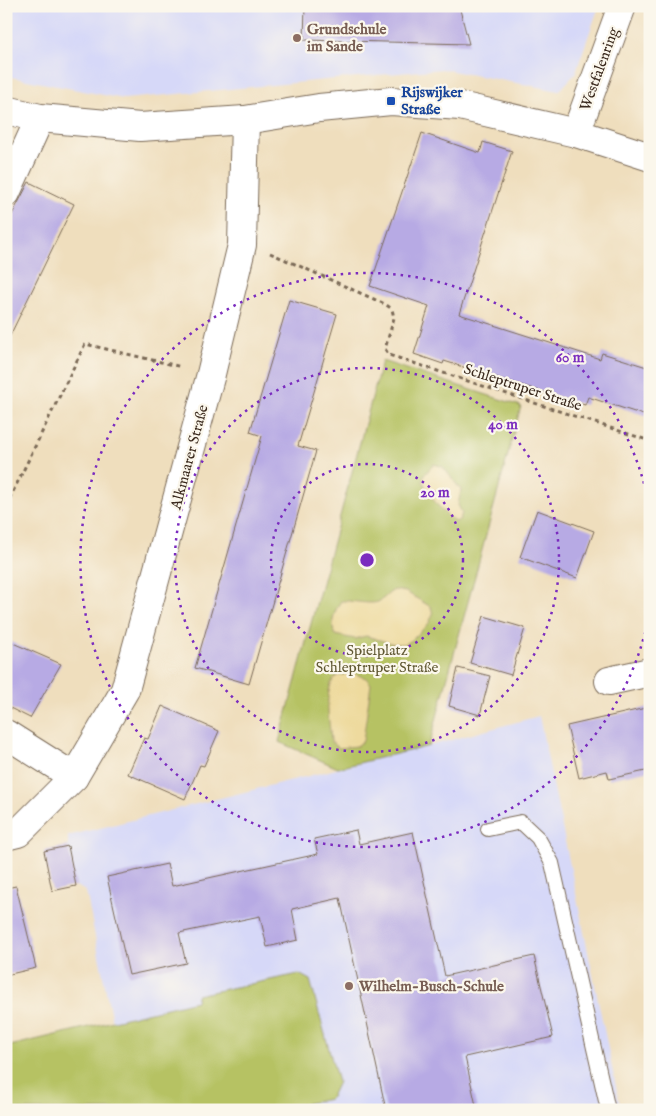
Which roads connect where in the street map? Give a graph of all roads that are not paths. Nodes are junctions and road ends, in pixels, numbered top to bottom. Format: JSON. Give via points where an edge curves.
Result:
{"nodes":[{"id":1,"x":622,"y":6,"type":"edge"},
{"id":2,"x":6,"y":110,"type":"edge"},
{"id":3,"x":40,"y":118,"type":"junction"},
{"id":4,"x":245,"y":120,"type":"junction"},
{"id":5,"x":576,"y":133,"type":"junction"},
{"id":6,"x":650,"y":157,"type":"edge"},
{"id":7,"x":6,"y":193,"type":"edge"},
{"id":8,"x":650,"y":672,"type":"edge"},
{"id":9,"x":610,"y":681,"type":"dead end"},
{"id":10,"x":6,"y":734,"type":"edge"},
{"id":11,"x":74,"y":777,"type":"junction"},
{"id":12,"x":488,"y":829,"type":"dead end"},
{"id":13,"x":6,"y":836,"type":"edge"},
{"id":14,"x":608,"y":1110,"type":"edge"}],
"edges":[{"from":1,"to":5,"type":"street","name":"Westfalenring"},
{"from":2,"to":3,"type":"street"},
{"from":3,"to":4,"type":"street","via":[[140,127]]},
{"from":3,"to":7,"type":"street"},
{"from":4,"to":5,"type":"street","via":[[390,101],[460,106]]},
{"from":4,"to":11,"type":"street","name":"Alkmaarer Straße","via":[[242,245],[211,374],[125,690]]},
{"from":5,"to":6,"type":"street"},
{"from":8,"to":9,"type":"street"},
{"from":10,"to":11,"type":"street"},
{"from":11,"to":13,"type":"street","name":"Alkmaarer Straße","via":[[18,833]]},
{"from":12,"to":14,"type":"lane","via":[[522,822],[538,838],[552,863]]}]}
